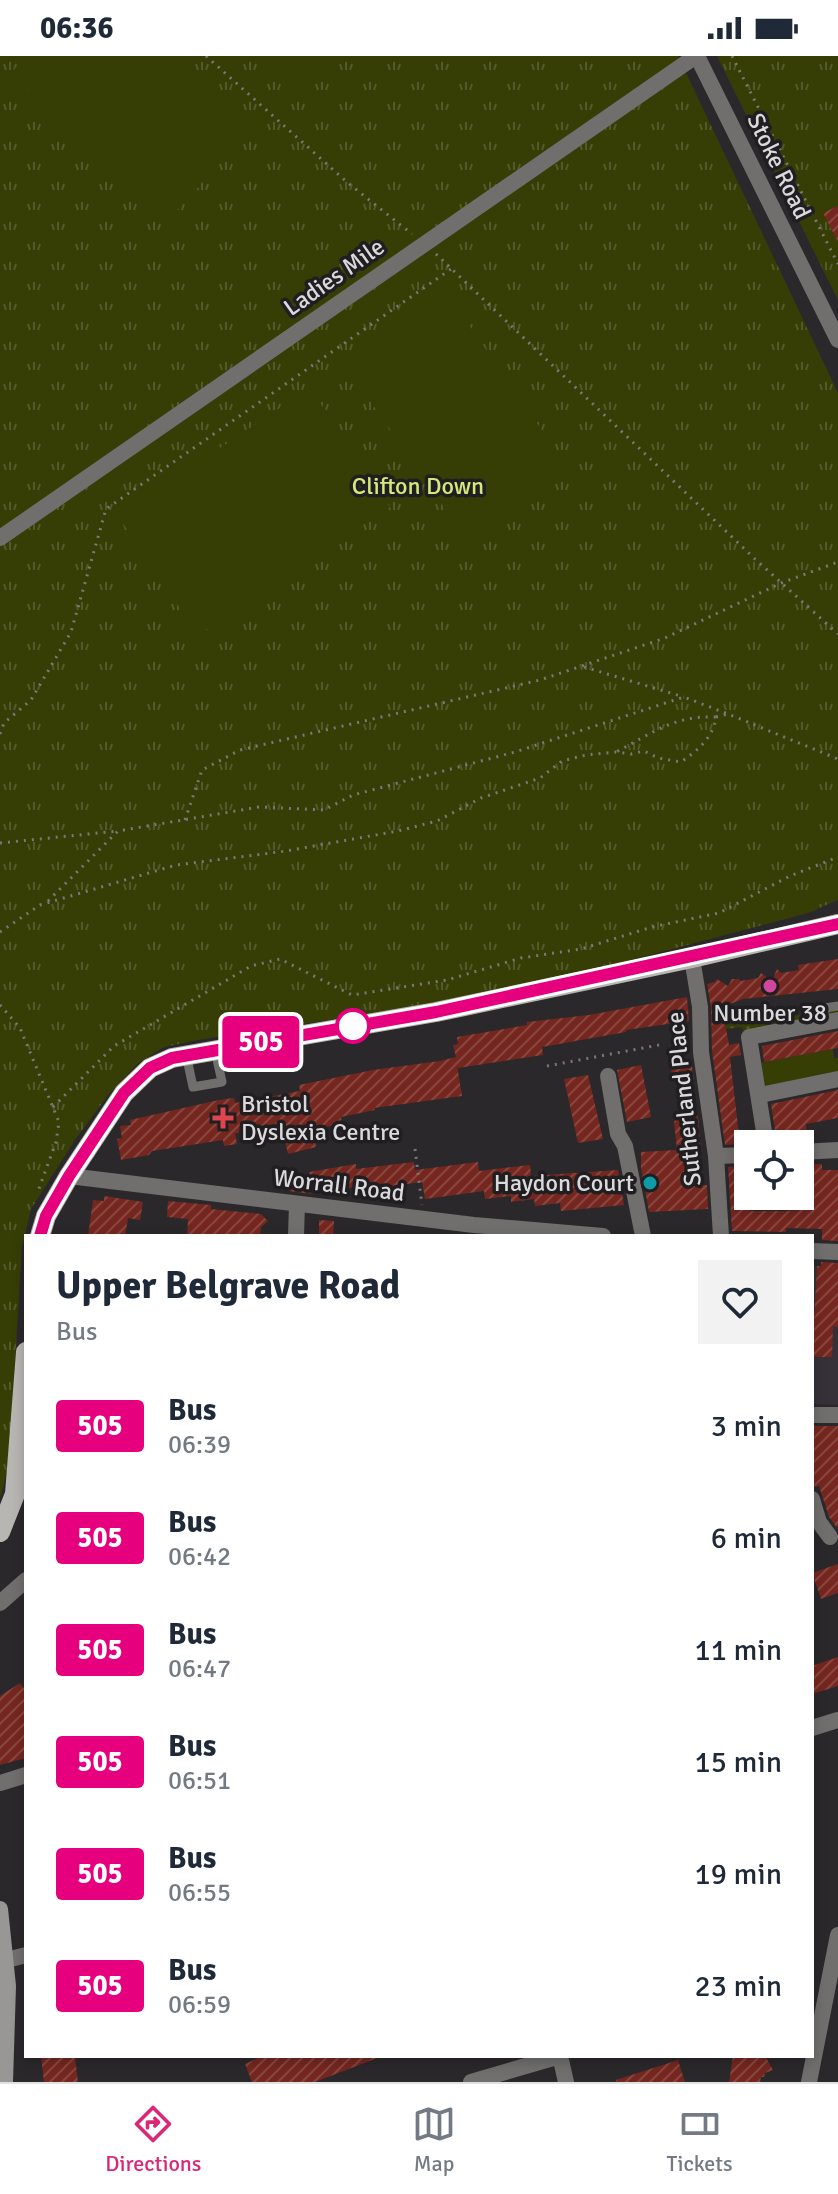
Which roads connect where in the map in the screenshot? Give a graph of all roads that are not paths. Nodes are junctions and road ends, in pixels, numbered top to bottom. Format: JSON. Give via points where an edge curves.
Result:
{"nodes":[{"id":1,"x":697,"y":56,"type":"edge"},
{"id":2,"x":838,"y":340,"type":"edge"},
{"id":3,"x":0,"y":538,"type":"edge"},
{"id":4,"x":838,"y":924,"type":"edge"},
{"id":5,"x":692,"y":958,"type":"junction"},
{"id":6,"x":838,"y":1006,"type":"edge"},
{"id":7,"x":818,"y":1009,"type":"dead end"},
{"id":8,"x":838,"y":1020,"type":"edge"},
{"id":9,"x":215,"y":1050,"type":"junction"},
{"id":10,"x":186,"y":1054,"type":"junction"},
{"id":11,"x":608,"y":1076,"type":"dead end"},
{"id":12,"x":838,"y":1079,"type":"edge"},
{"id":13,"x":760,"y":1095,"type":"junction"},
{"id":14,"x":764,"y":1130,"type":"edge"},
{"id":15,"x":838,"y":1150,"type":"edge"},
{"id":16,"x":814,"y":1151,"type":"edge"},
{"id":17,"x":734,"y":1155,"type":"edge"},
{"id":18,"x":716,"y":1156,"type":"junction"},
{"id":19,"x":69,"y":1176,"type":"junction"},
{"id":20,"x":297,"y":1204,"type":"junction"},
{"id":21,"x":475,"y":1231,"type":"edge"},
{"id":22,"x":41,"y":1234,"type":"edge"},
{"id":23,"x":296,"y":1234,"type":"edge"},
{"id":24,"x":552,"y":1234,"type":"edge"},
{"id":25,"x":643,"y":1234,"type":"edge"},
{"id":26,"x":721,"y":1234,"type":"edge"},
{"id":27,"x":814,"y":1251,"type":"edge"},
{"id":28,"x":838,"y":1252,"type":"edge"},
{"id":29,"x":24,"y":1378,"type":"edge"},
{"id":30,"x":814,"y":1415,"type":"edge"},
{"id":31,"x":838,"y":1415,"type":"edge"},
{"id":32,"x":814,"y":1506,"type":"edge"},
{"id":33,"x":0,"y":1532,"type":"edge"},
{"id":34,"x":834,"y":1536,"type":"edge"},
{"id":35,"x":814,"y":1543,"type":"edge"},
{"id":36,"x":24,"y":1582,"type":"edge"},
{"id":37,"x":0,"y":1603,"type":"edge"},
{"id":38,"x":838,"y":1720,"type":"edge"},
{"id":39,"x":814,"y":1727,"type":"edge"},
{"id":40,"x":24,"y":1776,"type":"edge"},
{"id":41,"x":0,"y":1783,"type":"edge"},
{"id":42,"x":0,"y":1909,"type":"edge"},
{"id":43,"x":838,"y":1935,"type":"edge"},
{"id":44,"x":24,"y":1956,"type":"edge"},
{"id":45,"x":7,"y":1960,"type":"junction"},
{"id":46,"x":820,"y":1980,"type":"edge"},
{"id":47,"x":4,"y":2002,"type":"edge"},
{"id":48,"x":814,"y":2036,"type":"edge"},
{"id":49,"x":553,"y":2058,"type":"edge"},
{"id":50,"x":560,"y":2058,"type":"edge"},
{"id":51,"x":812,"y":2058,"type":"edge"},
{"id":52,"x":5,"y":2082,"type":"edge"},
{"id":53,"x":471,"y":2082,"type":"edge"},
{"id":54,"x":566,"y":2082,"type":"edge"},
{"id":55,"x":809,"y":2082,"type":"edge"}],
"edges":[{"from":1,"to":2,"type":"street","name":"Stoke Road"},
{"from":1,"to":3,"type":"street","name":"Ladies Mile"},
{"from":4,"to":5,"type":"main road"},
{"from":5,"to":9,"type":"main road","via":[[436,1012]]},
{"from":5,"to":18,"type":"street","name":"Sutherland Place"},
{"from":6,"to":7,"type":"lane"},
{"from":8,"to":13,"type":"street","via":[[749,1037]]},
{"from":9,"to":10,"type":"main road"},
{"from":9,"to":10,"type":"lane","via":[[222,1082],[193,1087]]},
{"from":10,"to":19,"type":"main road","via":[[136,1079]]},
{"from":11,"to":25,"type":"street"},
{"from":12,"to":13,"type":"street"},
{"from":13,"to":14,"type":"street"},
{"from":15,"to":16,"type":"street"},
{"from":17,"to":18,"type":"street"},
{"from":18,"to":26,"type":"street","name":"Sutherland Place"},
{"from":19,"to":20,"type":"street","name":"Worrall Road"},
{"from":19,"to":22,"type":"main road"},
{"from":20,"to":21,"type":"street","name":"Worrall Road","via":[[423,1219]]},
{"from":20,"to":23,"type":"street"},
{"from":21,"to":24,"type":"street","name":"Worrall Road"},
{"from":27,"to":28,"type":"street"},
{"from":29,"to":33,"type":"main road","via":[[15,1494]]},
{"from":30,"to":31,"type":"street"},
{"from":32,"to":34,"type":"street","via":[[819,1522]]},
{"from":34,"to":35,"type":"street"},
{"from":36,"to":37,"type":"street"},
{"from":38,"to":39,"type":"street"},
{"from":40,"to":41,"type":"street"},
{"from":42,"to":45,"type":"main road"},
{"from":43,"to":46,"type":"street"},
{"from":44,"to":45,"type":"street"},
{"from":45,"to":47,"type":"main road"},
{"from":46,"to":48,"type":"street"},
{"from":47,"to":52,"type":"main road"},
{"from":49,"to":53,"type":"street"},
{"from":50,"to":54,"type":"street"},
{"from":51,"to":55,"type":"street"}]}
